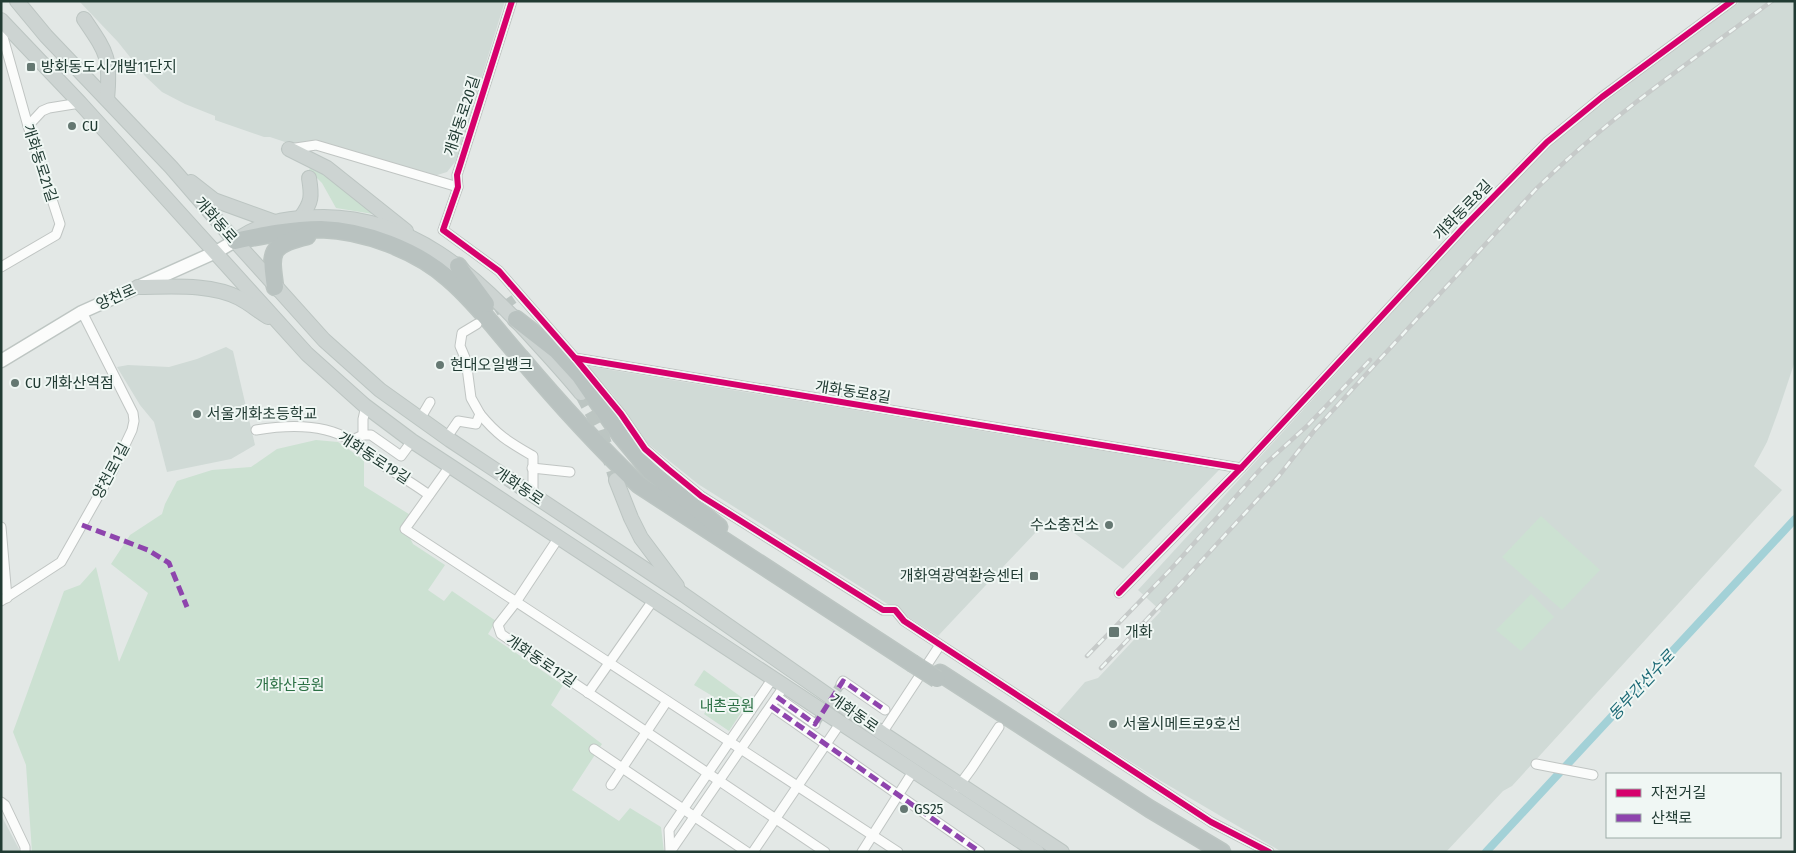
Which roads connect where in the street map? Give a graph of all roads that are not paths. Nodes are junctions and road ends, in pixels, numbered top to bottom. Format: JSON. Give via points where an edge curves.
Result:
{"nodes":[{"id":1,"x":7,"y":1,"type":"edge"},
{"id":2,"x":18,"y":1,"type":"edge"},
{"id":3,"x":512,"y":1,"type":"edge"},
{"id":4,"x":1732,"y":1,"type":"edge"},
{"id":5,"x":84,"y":19,"type":"dead end"},
{"id":6,"x":1,"y":20,"type":"edge"},
{"id":7,"x":1,"y":30,"type":"edge"},
{"id":8,"x":46,"y":36,"type":"junction"},
{"id":9,"x":107,"y":98,"type":"junction"},
{"id":10,"x":80,"y":103,"type":"junction"},
{"id":11,"x":28,"y":126,"type":"junction"},
{"id":12,"x":289,"y":149,"type":"joint"},
{"id":13,"x":171,"y":167,"type":"junction"},
{"id":14,"x":308,"y":178,"type":"dead end"},
{"id":15,"x":458,"y":187,"type":"junction"},
{"id":16,"x":300,"y":217,"type":"junction"},
{"id":17,"x":275,"y":222,"type":"junction"},
{"id":18,"x":334,"y":230,"type":"junction"},
{"id":19,"x":414,"y":238,"type":"junction"},
{"id":20,"x":234,"y":242,"type":"junction"},
{"id":21,"x":216,"y":252,"type":"junction"},
{"id":22,"x":458,"y":266,"type":"junction"},
{"id":23,"x":1,"y":267,"type":"edge"},
{"id":24,"x":138,"y":287,"type":"junction"},
{"id":25,"x":275,"y":287,"type":"junction"},
{"id":26,"x":82,"y":312,"type":"junction"},
{"id":27,"x":516,"y":320,"type":"junction"},
{"id":28,"x":279,"y":322,"type":"junction"},
{"id":29,"x":477,"y":324,"type":"tunnel mouth"},
{"id":30,"x":575,"y":358,"type":"junction"},
{"id":31,"x":1,"y":361,"type":"edge"},
{"id":32,"x":581,"y":393,"type":"tunnel mouth"},
{"id":33,"x":430,"y":402,"type":"dead end"},
{"id":34,"x":366,"y":406,"type":"junction"},
{"id":35,"x":480,"y":414,"type":"junction"},
{"id":36,"x":420,"y":418,"type":"junction"},
{"id":37,"x":256,"y":430,"type":"dead end"},
{"id":38,"x":363,"y":435,"type":"junction"},
{"id":39,"x":446,"y":437,"type":"junction"},
{"id":40,"x":350,"y":441,"type":"junction"},
{"id":41,"x":412,"y":441,"type":"junction"},
{"id":42,"x":401,"y":456,"type":"junction"},
{"id":43,"x":450,"y":466,"type":"junction"},
{"id":44,"x":532,"y":468,"type":"junction"},
{"id":45,"x":1241,"y":468,"type":"junction"},
{"id":46,"x":391,"y":470,"type":"junction"},
{"id":47,"x":570,"y":472,"type":"dead end"},
{"id":48,"x":616,"y":480,"type":"tunnel mouth"},
{"id":49,"x":429,"y":495,"type":"junction"},
{"id":50,"x":533,"y":495,"type":"junction"},
{"id":51,"x":1,"y":527,"type":"edge"},
{"id":52,"x":559,"y":537,"type":"junction"},
{"id":53,"x":741,"y":544,"type":"junction"},
{"id":54,"x":1119,"y":594,"type":"dead end"},
{"id":55,"x":684,"y":595,"type":"junction"},
{"id":56,"x":654,"y":599,"type":"junction"},
{"id":57,"x":4,"y":600,"type":"edge"},
{"id":58,"x":516,"y":602,"type":"junction"},
{"id":59,"x":940,"y":645,"type":"junction"},
{"id":60,"x":913,"y":660,"type":"junction"},
{"id":61,"x":609,"y":663,"type":"junction"},
{"id":62,"x":841,"y":684,"type":"dead end"},
{"id":63,"x":778,"y":686,"type":"junction"},
{"id":64,"x":588,"y":693,"type":"junction"},
{"id":65,"x":667,"y":700,"type":"junction"},
{"id":66,"x":771,"y":706,"type":"junction"},
{"id":67,"x":886,"y":710,"type":"dead end"},
{"id":68,"x":841,"y":722,"type":"junction"},
{"id":69,"x":815,"y":724,"type":"dead end"},
{"id":70,"x":999,"y":727,"type":"dead end"},
{"id":71,"x":646,"y":732,"type":"junction"},
{"id":72,"x":882,"y":733,"type":"junction"},
{"id":73,"x":1031,"y":736,"type":"junction"},
{"id":74,"x":730,"y":741,"type":"junction"},
{"id":75,"x":826,"y":743,"type":"junction"},
{"id":76,"x":741,"y":749,"type":"junction"},
{"id":77,"x":594,"y":750,"type":"dead end"},
{"id":78,"x":1536,"y":764,"type":"dead end"},
{"id":79,"x":622,"y":768,"type":"junction"},
{"id":80,"x":914,"y":770,"type":"junction"},
{"id":81,"x":708,"y":773,"type":"junction"},
{"id":82,"x":1589,"y":774,"type":"dead end"},
{"id":83,"x":719,"y":780,"type":"junction"},
{"id":84,"x":611,"y":785,"type":"dead end"},
{"id":85,"x":798,"y":786,"type":"junction"},
{"id":86,"x":956,"y":790,"type":"junction"},
{"id":87,"x":899,"y":794,"type":"junction"},
{"id":88,"x":1,"y":802,"type":"edge"},
{"id":89,"x":684,"y":809,"type":"junction"},
{"id":90,"x":694,"y":816,"type":"junction"},
{"id":91,"x":776,"y":818,"type":"junction"},
{"id":92,"x":1016,"y":822,"type":"junction"},
{"id":93,"x":991,"y":823,"type":"junction"},
{"id":94,"x":873,"y":835,"type":"junction"},
{"id":95,"x":671,"y":851,"type":"edge"},
{"id":96,"x":25,"y":852,"type":"edge"},
{"id":97,"x":747,"y":852,"type":"edge"},
{"id":98,"x":753,"y":852,"type":"edge"},
{"id":99,"x":825,"y":852,"type":"edge"},
{"id":100,"x":862,"y":852,"type":"edge"},
{"id":101,"x":898,"y":852,"type":"edge"},
{"id":102,"x":980,"y":852,"type":"edge"},
{"id":103,"x":1037,"y":852,"type":"edge"},
{"id":104,"x":1062,"y":852,"type":"edge"},
{"id":105,"x":1203,"y":852,"type":"edge"},
{"id":106,"x":1222,"y":852,"type":"edge"},
{"id":107,"x":1269,"y":852,"type":"edge"}],
"edges":[{"from":1,"to":8,"type":"main road","name":"개화동로"},
{"from":2,"to":8,"type":"main road","name":"개화동로"},
{"from":3,"to":15,"type":"street","name":"개화동로20길","via":[[457,175]]},
{"from":4,"to":45,"type":"street","name":"개화동로8길","via":[[1547,142],[1464,226]]},
{"from":5,"to":9,"type":"main road","via":[[107,57]]},
{"from":6,"to":10,"type":"main road","name":"개화동로"},
{"from":7,"to":11,"type":"street","name":"개화동로21길"},
{"from":8,"to":9,"type":"main road","name":"개화동로"},
{"from":9,"to":13,"type":"main road","name":"개화동로"},
{"from":10,"to":11,"type":"street","via":[[42,111]]},
{"from":10,"to":21,"type":"main road","name":"개화동로"},
{"from":11,"to":23,"type":"street","name":"개화동로21길","via":[[60,224],[56,235]]},
{"from":12,"to":15,"type":"street","via":[[316,145]]},
{"from":12,"to":19,"type":"main road","via":[[342,178]]},
{"from":13,"to":17,"type":"main road","via":[[214,200]]},
{"from":13,"to":20,"type":"main road","name":"개화동로"},
{"from":14,"to":16,"type":"main road","via":[[311,198]]},
{"from":15,"to":30,"type":"street","name":"개화동로20길","via":[[443,230],[499,271],[517,296]]},
{"from":16,"to":17,"type":"main road"},
{"from":16,"to":19,"type":"main road","via":[[363,221]]},
{"from":17,"to":20,"type":"main road","via":[[258,227]]},
{"from":18,"to":20,"type":"highway","via":[[303,230]]},
{"from":18,"to":25,"type":"highway","via":[[279,246],[271,261]]},
{"from":18,"to":60,"type":"highway","via":[[392,245],[435,267],[473,303],[567,412],[639,485]]},
{"from":19,"to":22,"type":"main road"},
{"from":20,"to":21,"type":"main road","name":"양천로"},
{"from":20,"to":25,"type":"main road","name":"개화동로"},
{"from":21,"to":24,"type":"main road","name":"양천로"},
{"from":21,"to":28,"type":"main road","name":"개화동로"},
{"from":22,"to":27,"type":"main road"},
{"from":22,"to":53,"type":"highway","via":[[505,328],[612,451],[645,480]]},
{"from":24,"to":26,"type":"main road","name":"양천로"},
{"from":24,"to":28,"type":"main road","via":[[182,286],[219,291],[239,298]]},
{"from":25,"to":36,"type":"main road","name":"개화동로","via":[[331,346],[380,390]]},
{"from":26,"to":31,"type":"main road","name":"양천로"},
{"from":26,"to":57,"type":"street","name":"양천로1길","via":[[132,413],[132,430],[61,562]]},
{"from":27,"to":32,"type":"main road"},
{"from":27,"to":53,"type":"highway","via":[[557,351],[579,375],[621,436],[650,471]]},
{"from":28,"to":34,"type":"main road","name":"개화동로","via":[[307,354]]},
{"from":29,"to":35,"type":"street","via":[[462,333],[460,346],[466,360],[471,398]]},
{"from":30,"to":45,"type":"street","name":"개화동로8길"},
{"from":30,"to":59,"type":"street","via":[[645,449],[701,496],[883,610],[895,610],[904,621]]},
{"from":33,"to":36,"type":"street"},
{"from":34,"to":38,"type":"street"},
{"from":34,"to":41,"type":"main road","name":"개화동로"},
{"from":35,"to":39,"type":"street","via":[[476,424],[458,421]]},
{"from":35,"to":44,"type":"street","via":[[494,432],[533,456]]},
{"from":36,"to":39,"type":"main road","name":"개화동로"},
{"from":37,"to":40,"type":"street","name":"개화동로19길","via":[[279,426],[313,428],[331,431]]},
{"from":38,"to":40,"type":"street"},
{"from":38,"to":42,"type":"street","via":[[371,435]]},
{"from":39,"to":50,"type":"main road","name":"개화동로"},
{"from":40,"to":46,"type":"street","name":"개화동로19길"},
{"from":41,"to":42,"type":"street"},
{"from":41,"to":43,"type":"main road","name":"개화동로"},
{"from":42,"to":46,"type":"street"},
{"from":43,"to":49,"type":"street"},
{"from":43,"to":52,"type":"main road","name":"개화동로"},
{"from":44,"to":47,"type":"street"},
{"from":44,"to":50,"type":"street"},
{"from":45,"to":54,"type":"street","name":"개화동로8길"},
{"from":46,"to":49,"type":"street","name":"개화동로19길"},
{"from":48,"to":55,"type":"main road","via":[[641,538]]},
{"from":49,"to":58,"type":"street","via":[[405,529]]},
{"from":50,"to":55,"type":"main road","name":"개화동로"},
{"from":51,"to":57,"type":"street"},
{"from":52,"to":56,"type":"main road","name":"개화동로"},
{"from":52,"to":58,"type":"street","name":"개화동로17길"},
{"from":53,"to":60,"type":"highway"},
{"from":55,"to":72,"type":"main road","name":"개화동로"},
{"from":56,"to":61,"type":"street"},
{"from":56,"to":63,"type":"main road","name":"개화동로"},
{"from":58,"to":61,"type":"street"},
{"from":58,"to":64,"type":"street","name":"개화동로17길","via":[[498,625],[501,634]]},
{"from":59,"to":72,"type":"street"},
{"from":59,"to":107,"type":"street","via":[[1211,822]]},
{"from":60,"to":73,"type":"highway","bridge":true},
{"from":61,"to":64,"type":"street"},
{"from":61,"to":65,"type":"street"},
{"from":62,"to":67,"type":"street","via":[[843,681]]},
{"from":63,"to":66,"type":"street"},
{"from":63,"to":68,"type":"main road","name":"개화동로"},
{"from":63,"to":69,"type":"street"},
{"from":63,"to":74,"type":"street"},
{"from":64,"to":71,"type":"street"},
{"from":65,"to":71,"type":"street"},
{"from":65,"to":74,"type":"street"},
{"from":66,"to":75,"type":"street"},
{"from":66,"to":76,"type":"street"},
{"from":68,"to":75,"type":"street"},
{"from":68,"to":80,"type":"main road","name":"개화동로"},
{"from":70,"to":86,"type":"street"},
{"from":71,"to":79,"type":"street"},
{"from":71,"to":81,"type":"street"},
{"from":72,"to":86,"type":"main road","name":"개화동로"},
{"from":73,"to":105,"type":"highway"},
{"from":73,"to":106,"type":"highway"},
{"from":74,"to":76,"type":"street"},
{"from":74,"to":81,"type":"street"},
{"from":75,"to":85,"type":"street"},
{"from":75,"to":87,"type":"street"},
{"from":76,"to":83,"type":"street"},
{"from":76,"to":85,"type":"street"},
{"from":77,"to":79,"type":"street"},
{"from":78,"to":82,"type":"street"},
{"from":79,"to":84,"type":"street"},
{"from":79,"to":89,"type":"street"},
{"from":80,"to":86,"type":"main road","name":"개화동로"},
{"from":80,"to":87,"type":"street"},
{"from":81,"to":83,"type":"street"},
{"from":81,"to":89,"type":"street"},
{"from":83,"to":90,"type":"street"},
{"from":83,"to":91,"type":"street"},
{"from":85,"to":91,"type":"street"},
{"from":85,"to":94,"type":"street"},
{"from":86,"to":92,"type":"main road","name":"개화동로"},
{"from":86,"to":93,"type":"main road","name":"개화동로"},
{"from":87,"to":94,"type":"street"},
{"from":87,"to":102,"type":"street"},
{"from":88,"to":96,"type":"street"},
{"from":89,"to":90,"type":"street"},
{"from":89,"to":95,"type":"street","via":[[669,830]]},
{"from":90,"to":95,"type":"street"},
{"from":90,"to":97,"type":"street"},
{"from":91,"to":98,"type":"street"},
{"from":91,"to":99,"type":"street"},
{"from":92,"to":93,"type":"main road","via":[[1009,825],[993,817]]},
{"from":92,"to":104,"type":"main road","name":"개화동로"},
{"from":93,"to":103,"type":"main road","name":"개화동로"},
{"from":94,"to":100,"type":"street"},
{"from":94,"to":101,"type":"street"}]}
